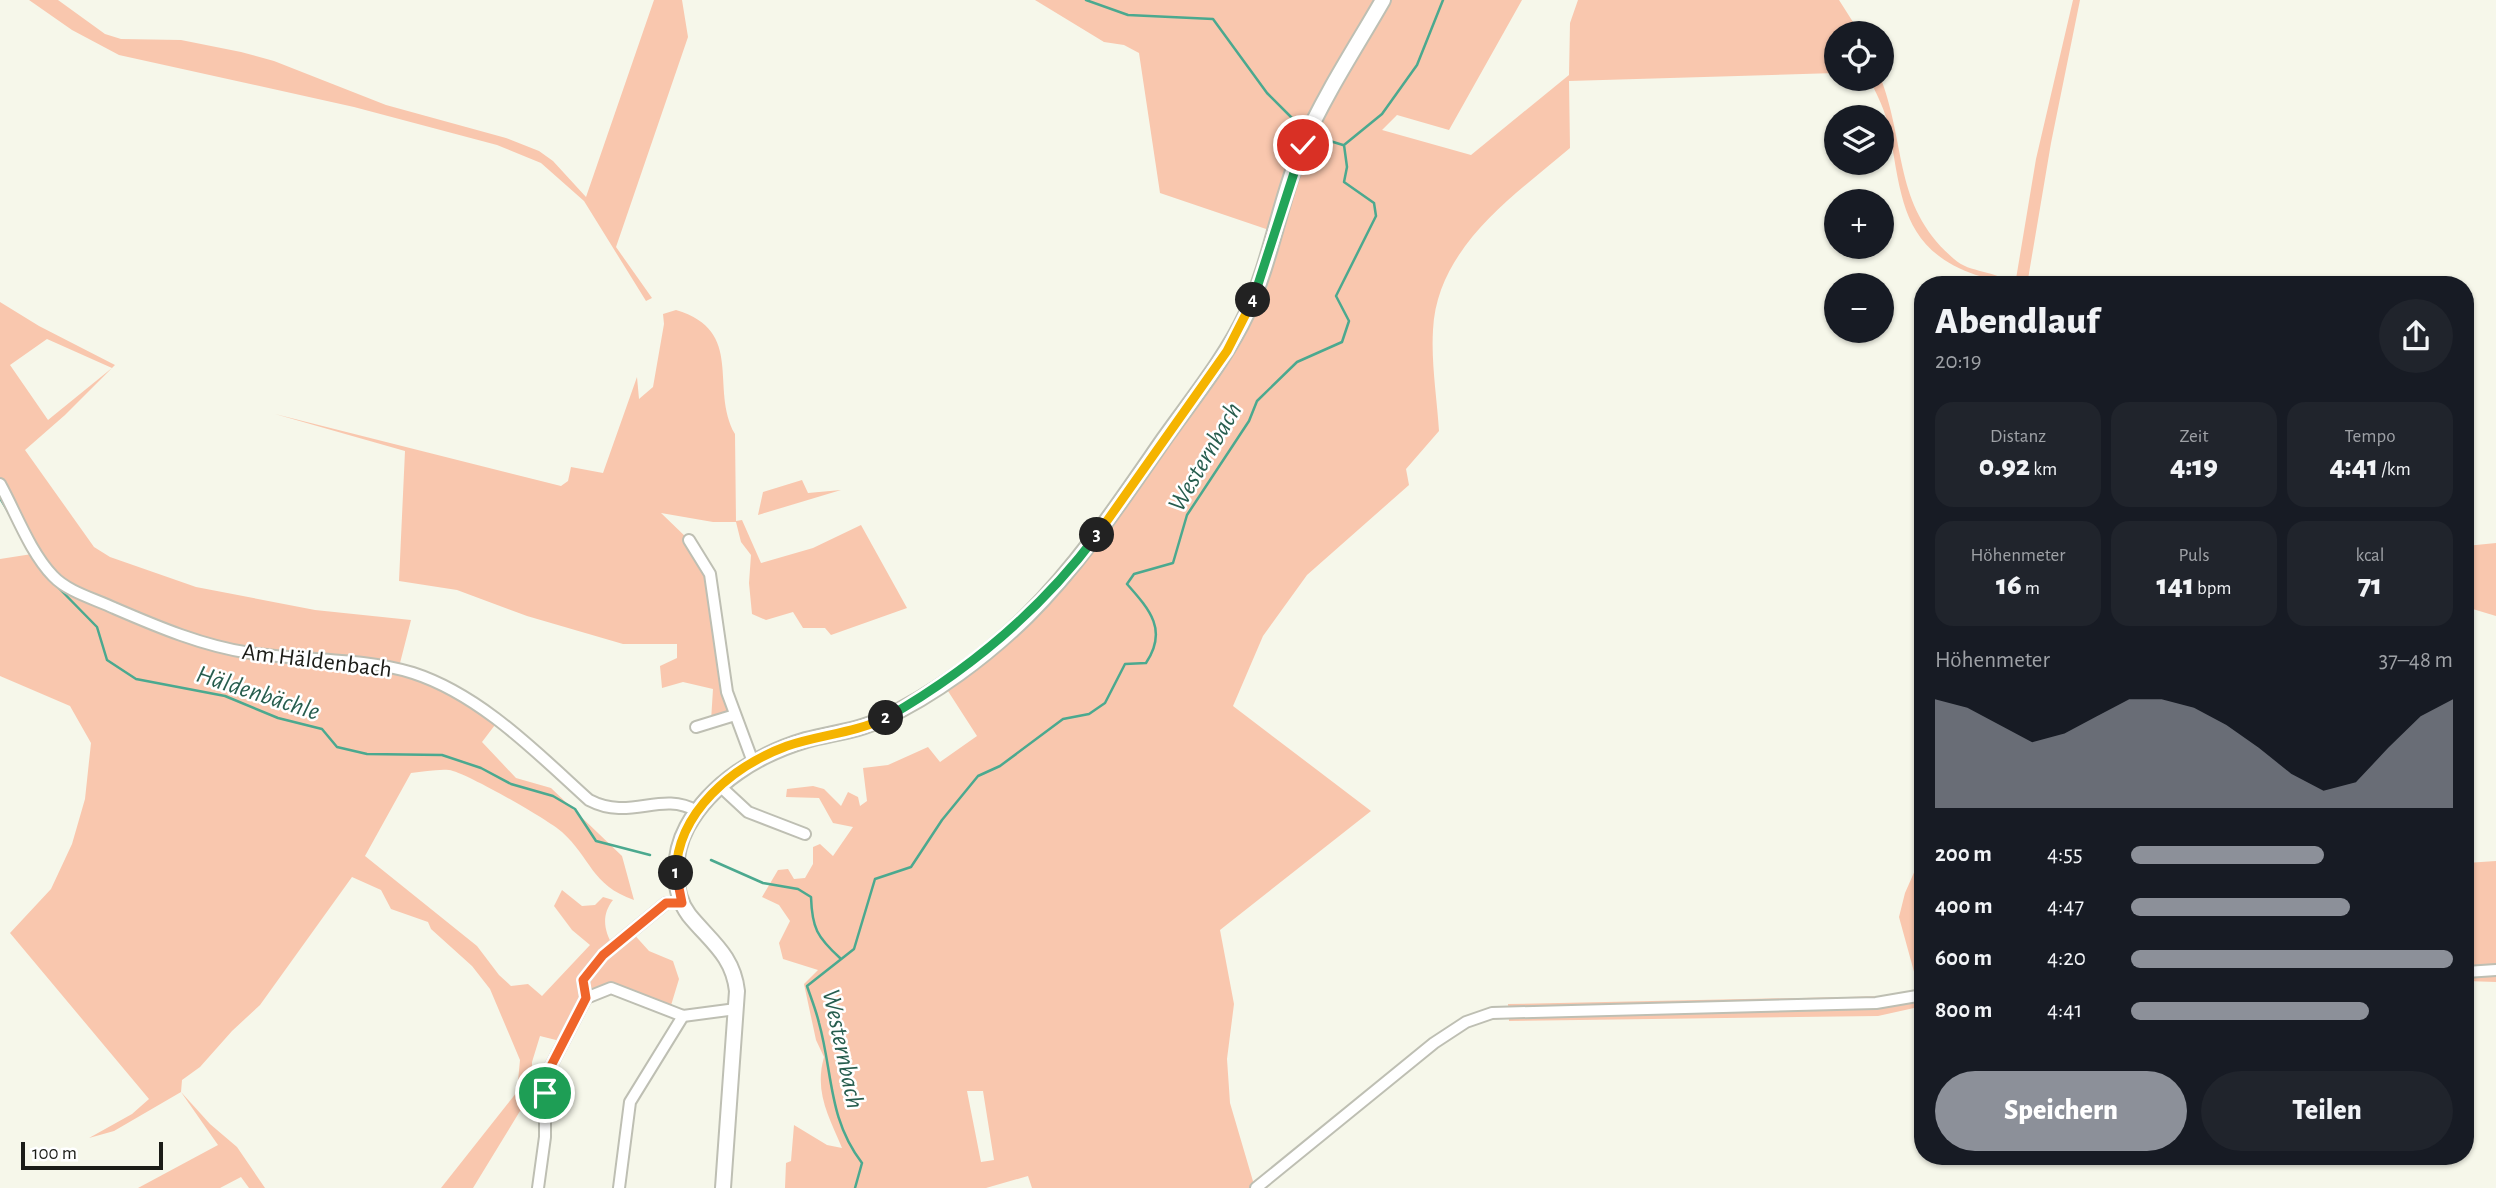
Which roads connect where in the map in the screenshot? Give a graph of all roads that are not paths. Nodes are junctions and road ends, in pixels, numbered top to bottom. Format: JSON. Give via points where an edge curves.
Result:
{"nodes":[{"id":1,"x":1383,"y":0,"type":"edge"},
{"id":2,"x":0,"y":484,"type":"edge"},
{"id":3,"x":689,"y":540,"type":"dead end"},
{"id":4,"x":735,"y":715,"type":"junction"},
{"id":5,"x":696,"y":727,"type":"dead end"},
{"id":6,"x":753,"y":762,"type":"junction"},
{"id":7,"x":721,"y":786,"type":"junction"},
{"id":8,"x":697,"y":811,"type":"junction"},
{"id":9,"x":805,"y":834,"type":"dead end"},
{"id":10,"x":682,"y":903,"type":"junction"},
{"id":11,"x":2496,"y":970,"type":"edge"},
{"id":12,"x":2474,"y":971,"type":"edge"},
{"id":13,"x":1914,"y":997,"type":"edge"},
{"id":14,"x":586,"y":998,"type":"junction"},
{"id":15,"x":736,"y":1009,"type":"junction"},
{"id":16,"x":683,"y":1016,"type":"junction"},
{"id":17,"x":538,"y":1188,"type":"edge"},
{"id":18,"x":619,"y":1188,"type":"edge"},
{"id":19,"x":723,"y":1188,"type":"edge"},
{"id":20,"x":1256,"y":1188,"type":"edge"}],
"edges":[{"from":1,"to":6,"type":"street","via":[[1303,145],[1261,282],[1227,351],[1108,520],[1026,617],[958,673],[884,719],[785,747]]},
{"from":2,"to":8,"type":"street","name":"Am Häldenbach","via":[[44,564],[63,584],[80,593],[186,637],[231,650],[412,673],[464,697],[601,806],[624,810],[680,803]]},
{"from":3,"to":4,"type":"street","via":[[710,574],[719,618],[719,651]]},
{"from":4,"to":5,"type":"street"},
{"from":4,"to":6,"type":"street"},
{"from":6,"to":7,"type":"street"},
{"from":7,"to":8,"type":"street"},
{"from":7,"to":9,"type":"street","via":[[746,811]]},
{"from":8,"to":10,"type":"street","via":[[677,853]]},
{"from":10,"to":14,"type":"street","via":[[666,903],[603,955],[583,980]]},
{"from":10,"to":15,"type":"street","via":[[732,965]]},
{"from":11,"to":12,"type":"street"},
{"from":13,"to":20,"type":"street","via":[[1876,1003],[1492,1013],[1466,1022],[1434,1043]]},
{"from":14,"to":16,"type":"street","via":[[611,988]]},
{"from":14,"to":17,"type":"street","via":[[551,1066]]},
{"from":15,"to":16,"type":"street"},
{"from":15,"to":19,"type":"street"},
{"from":16,"to":18,"type":"street","via":[[630,1102]]}]}
